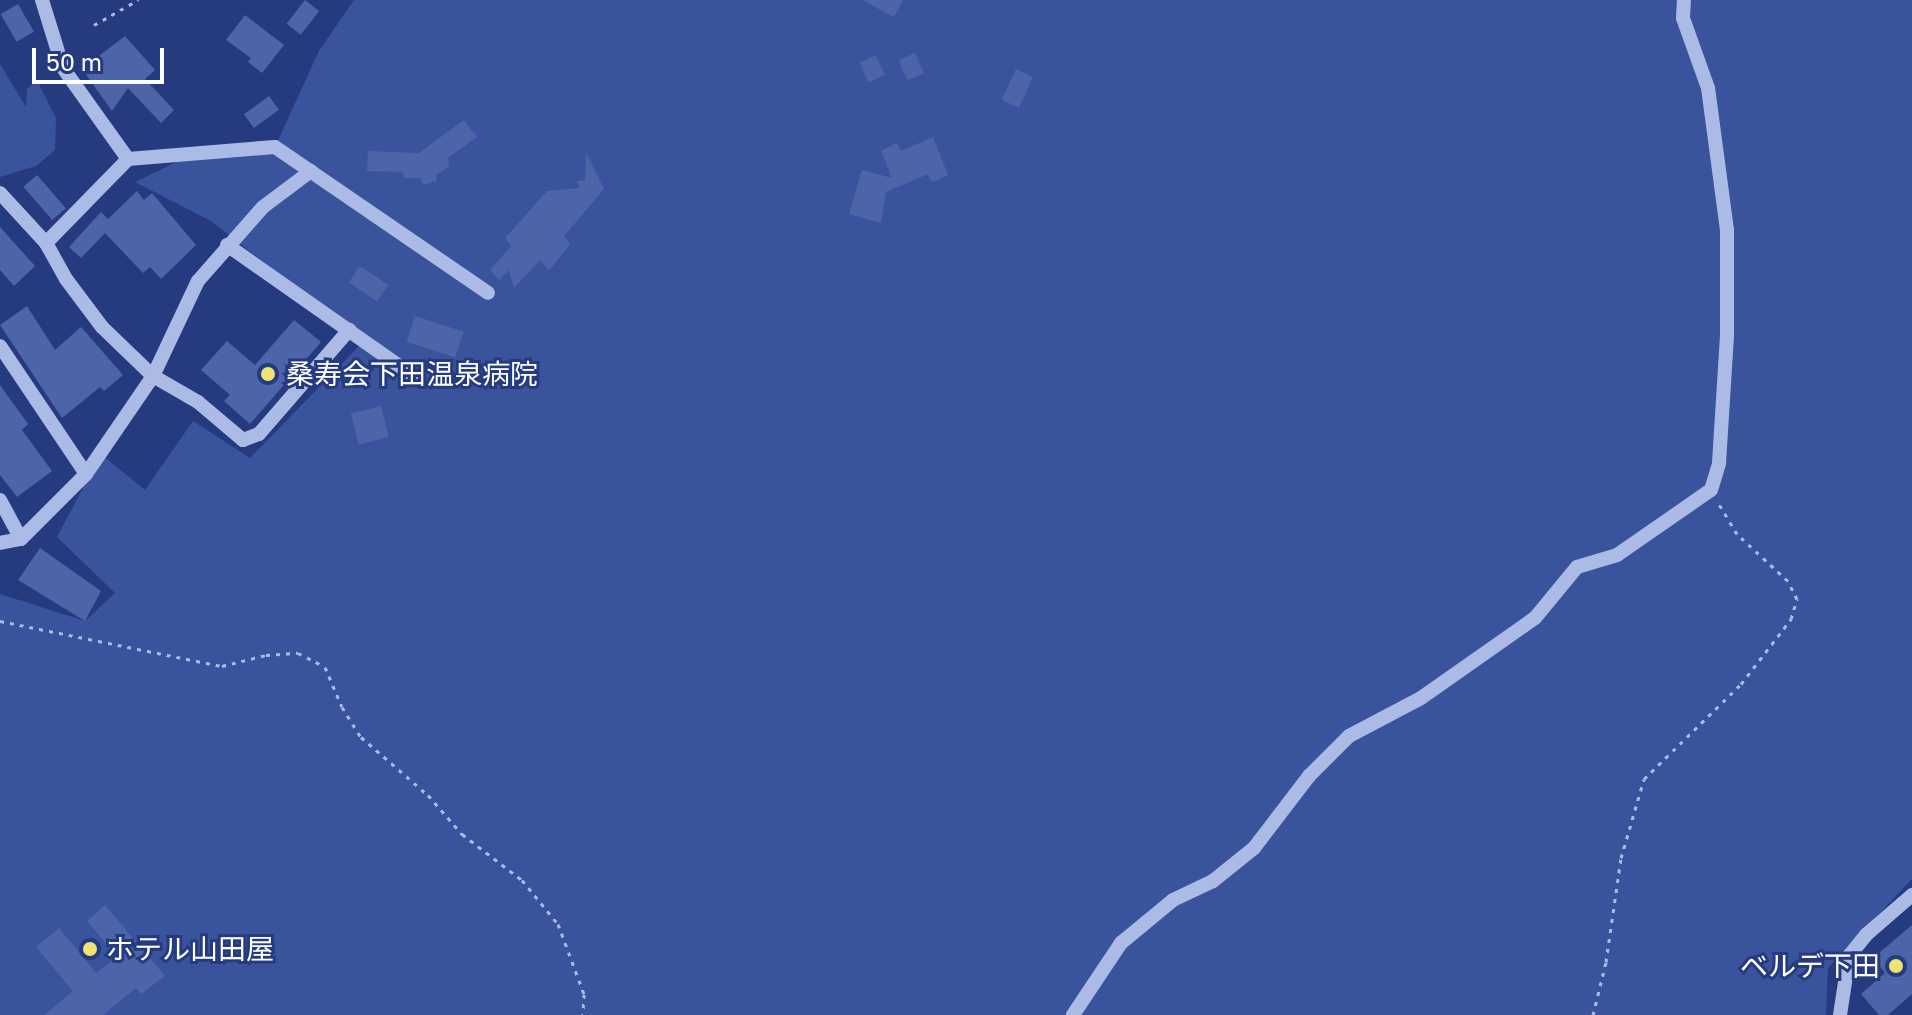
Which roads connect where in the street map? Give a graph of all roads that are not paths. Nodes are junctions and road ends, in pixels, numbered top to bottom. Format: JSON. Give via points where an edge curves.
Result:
{"nodes":[{"id":1,"x":42,"y":0,"type":"edge"},
{"id":2,"x":1684,"y":0,"type":"edge"},
{"id":3,"x":128,"y":159,"type":"junction"},
{"id":4,"x":311,"y":171,"type":"junction"},
{"id":5,"x":0,"y":193,"type":"edge"},
{"id":6,"x":46,"y":243,"type":"junction"},
{"id":7,"x":227,"y":245,"type":"junction"},
{"id":8,"x":488,"y":293,"type":"dead end"},
{"id":9,"x":349,"y":330,"type":"junction"},
{"id":10,"x":0,"y":346,"type":"edge"},
{"id":11,"x":153,"y":376,"type":"junction"},
{"id":12,"x":416,"y":378,"type":"dead end"},
{"id":13,"x":86,"y":474,"type":"junction"},
{"id":14,"x":0,"y":500,"type":"edge"},
{"id":15,"x":21,"y":539,"type":"junction"},
{"id":16,"x":0,"y":543,"type":"edge"},
{"id":17,"x":1912,"y":895,"type":"edge"},
{"id":18,"x":1073,"y":1015,"type":"edge"},
{"id":19,"x":1840,"y":1015,"type":"edge"}],
"edges":[{"from":1,"to":3,"type":"street","via":[[63,68]]},
{"from":2,"to":18,"type":"street","via":[[1683,18],[1708,88],[1727,230],[1727,336],[1719,463],[1711,490],[1617,555],[1577,567],[1535,618],[1421,698],[1349,736],[1309,776],[1254,848],[1213,881],[1173,900],[1121,943]]},
{"from":3,"to":4,"type":"street","via":[[275,147]]},
{"from":3,"to":6,"type":"street"},
{"from":4,"to":7,"type":"street","via":[[263,207]]},
{"from":4,"to":8,"type":"street"},
{"from":5,"to":6,"type":"street"},
{"from":6,"to":11,"type":"street","via":[[102,327]]},
{"from":7,"to":9,"type":"street"},
{"from":7,"to":11,"type":"street","via":[[198,281]]},
{"from":9,"to":11,"type":"street","via":[[259,434],[243,440],[198,402]]},
{"from":9,"to":12,"type":"street"},
{"from":10,"to":13,"type":"street"},
{"from":11,"to":13,"type":"street"},
{"from":13,"to":15,"type":"street"},
{"from":14,"to":15,"type":"street"},
{"from":15,"to":16,"type":"street"},
{"from":17,"to":19,"type":"street","via":[[1849,956]]}]}
